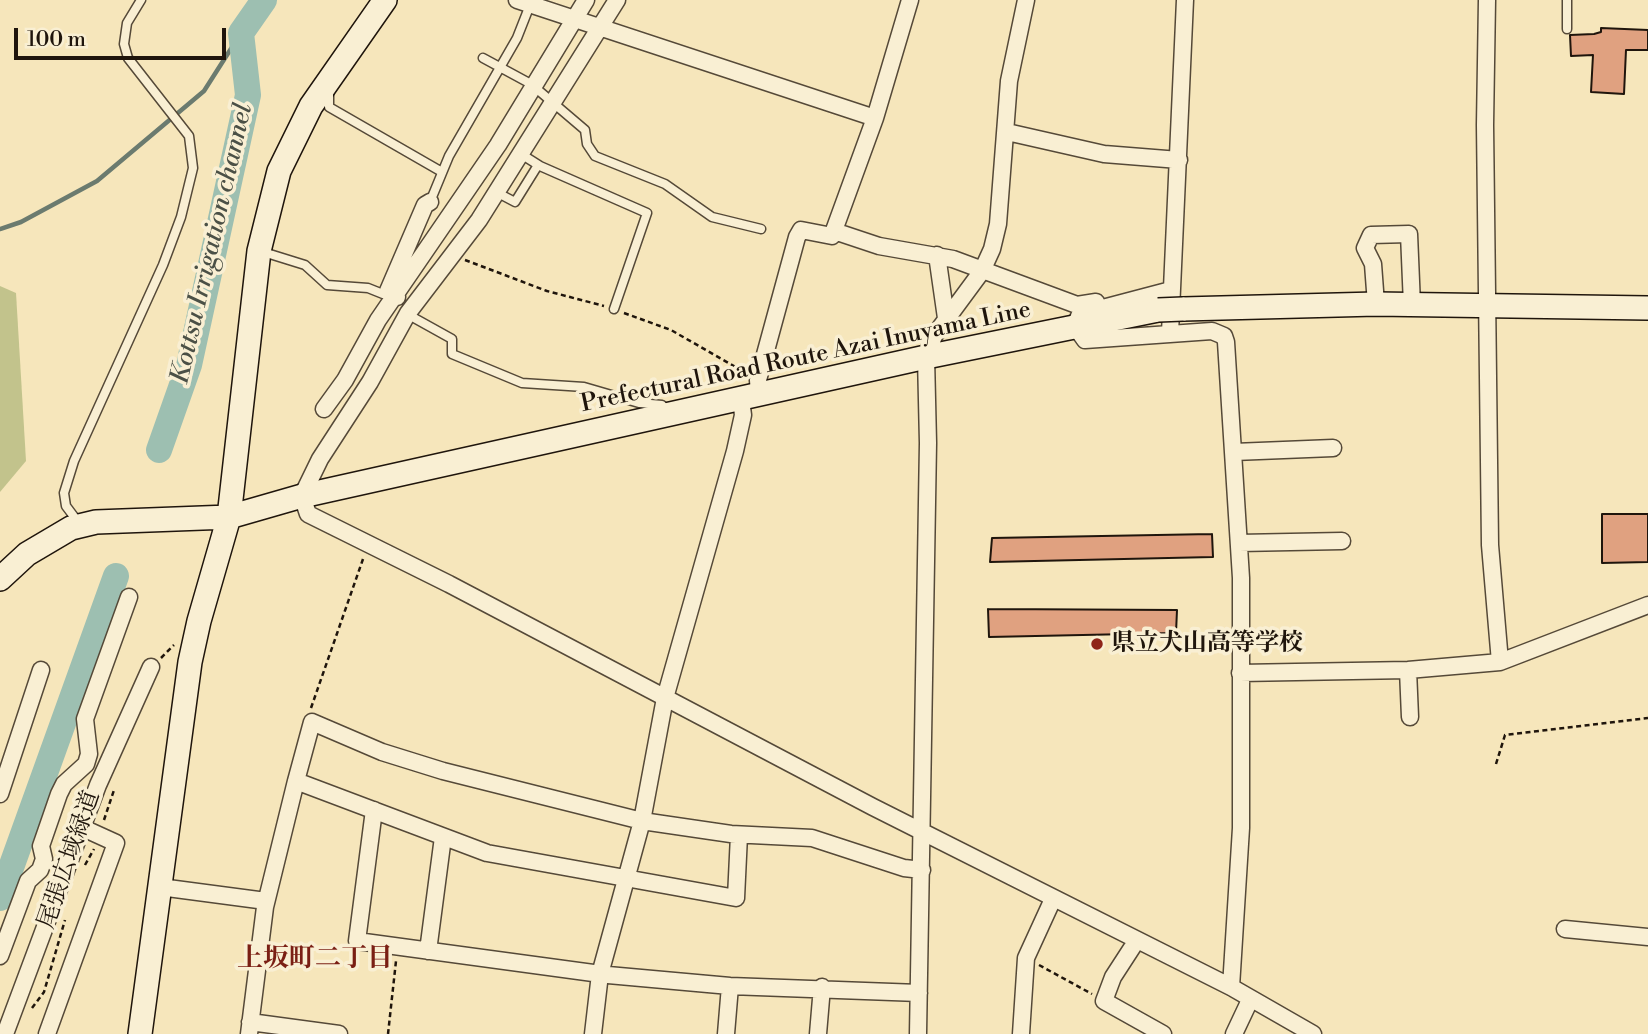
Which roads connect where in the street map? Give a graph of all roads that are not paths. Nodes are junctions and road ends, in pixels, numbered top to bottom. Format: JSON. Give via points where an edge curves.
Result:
{"nodes":[{"id":1,"x":141,"y":0,"type":"edge"},
{"id":2,"x":385,"y":0,"type":"edge"},
{"id":3,"x":586,"y":0,"type":"edge"},
{"id":4,"x":617,"y":0,"type":"edge"},
{"id":5,"x":910,"y":0,"type":"edge"},
{"id":6,"x":1026,"y":0,"type":"edge"},
{"id":7,"x":1185,"y":0,"type":"edge"},
{"id":8,"x":1487,"y":0,"type":"edge"},
{"id":9,"x":1567,"y":0,"type":"edge"},
{"id":10,"x":523,"y":2,"type":"edge"},
{"id":11,"x":574,"y":21,"type":"junction"},
{"id":12,"x":600,"y":28,"type":"junction"},
{"id":13,"x":1567,"y":29,"type":"dead end"},
{"id":14,"x":482,"y":58,"type":"dead end"},
{"id":15,"x":501,"y":69,"type":"junction"},
{"id":16,"x":325,"y":86,"type":"junction"},
{"id":17,"x":534,"y":87,"type":"junction"},
{"id":18,"x":552,"y":101,"type":"junction"},
{"id":19,"x":874,"y":118,"type":"junction"},
{"id":20,"x":1007,"y":132,"type":"junction"},
{"id":21,"x":521,"y":154,"type":"junction"},
{"id":22,"x":1180,"y":160,"type":"junction"},
{"id":23,"x":538,"y":165,"type":"junction"},
{"id":24,"x":442,"y":172,"type":"junction"},
{"id":25,"x":496,"y":192,"type":"junction"},
{"id":26,"x":430,"y":202,"type":"joint"},
{"id":27,"x":761,"y":229,"type":"dead end"},
{"id":28,"x":834,"y":231,"type":"junction"},
{"id":29,"x":259,"y":251,"type":"junction"},
{"id":30,"x":937,"y":255,"type":"junction"},
{"id":31,"x":982,"y":271,"type":"junction"},
{"id":32,"x":1171,"y":290,"type":"junction"},
{"id":33,"x":392,"y":293,"type":"junction"},
{"id":34,"x":1117,"y":302,"type":"junction"},
{"id":35,"x":1376,"y":304,"type":"junction"},
{"id":36,"x":1486,"y":304,"type":"junction"},
{"id":37,"x":1412,"y":305,"type":"junction"},
{"id":38,"x":1648,"y":308,"type":"edge"},
{"id":39,"x":614,"y":309,"type":"dead end"},
{"id":40,"x":409,"y":311,"type":"junction"},
{"id":41,"x":946,"y":318,"type":"junction"},
{"id":42,"x":1075,"y":326,"type":"junction"},
{"id":43,"x":1170,"y":333,"type":"junction"},
{"id":44,"x":926,"y":358,"type":"junction"},
{"id":45,"x":750,"y":398,"type":"junction"},
{"id":46,"x":324,"y":409,"type":"dead end"},
{"id":47,"x":666,"y":416,"type":"junction"},
{"id":48,"x":1333,"y":447,"type":"dead end"},
{"id":49,"x":1234,"y":452,"type":"junction"},
{"id":50,"x":302,"y":496,"type":"junction"},
{"id":51,"x":229,"y":517,"type":"junction"},
{"id":52,"x":81,"y":526,"type":"junction"},
{"id":53,"x":1342,"y":541,"type":"dead end"},
{"id":54,"x":1239,"y":543,"type":"junction"},
{"id":55,"x":0,"y":579,"type":"edge"},
{"id":56,"x":129,"y":597,"type":"dead end"},
{"id":57,"x":1648,"y":605,"type":"edge"},
{"id":58,"x":1500,"y":662,"type":"junction"},
{"id":59,"x":151,"y":667,"type":"dead end"},
{"id":60,"x":41,"y":670,"type":"dead end"},
{"id":61,"x":1408,"y":670,"type":"junction"},
{"id":62,"x":1240,"y":673,"type":"junction"},
{"id":63,"x":665,"y":698,"type":"junction"},
{"id":64,"x":1410,"y":717,"type":"dead end"},
{"id":65,"x":296,"y":781,"type":"junction"},
{"id":66,"x":0,"y":794,"type":"edge"},
{"id":67,"x":374,"y":810,"type":"junction"},
{"id":68,"x":642,"y":821,"type":"junction"},
{"id":69,"x":83,"y":828,"type":"junction"},
{"id":70,"x":922,"y":832,"type":"junction"},
{"id":71,"x":739,"y":835,"type":"junction"},
{"id":72,"x":443,"y":837,"type":"junction"},
{"id":73,"x":922,"y":870,"type":"junction"},
{"id":74,"x":626,"y":878,"type":"junction"},
{"id":75,"x":160,"y":887,"type":"junction"},
{"id":76,"x":1053,"y":899,"type":"junction"},
{"id":77,"x":266,"y":901,"type":"junction"},
{"id":78,"x":1565,"y":929,"type":"dead end"},
{"id":79,"x":1648,"y":937,"type":"edge"},
{"id":80,"x":1137,"y":940,"type":"junction"},
{"id":81,"x":428,"y":951,"type":"junction"},
{"id":82,"x":0,"y":957,"type":"edge"},
{"id":83,"x":600,"y":974,"type":"junction"},
{"id":84,"x":730,"y":986,"type":"junction"},
{"id":85,"x":1231,"y":986,"type":"junction"},
{"id":86,"x":822,"y":987,"type":"junction"},
{"id":87,"x":919,"y":993,"type":"junction"},
{"id":88,"x":1250,"y":1000,"type":"junction"},
{"id":89,"x":250,"y":1028,"type":"edge"},
{"id":90,"x":5,"y":1034,"type":"edge"},
{"id":91,"x":47,"y":1034,"type":"edge"},
{"id":92,"x":140,"y":1034,"type":"edge"},
{"id":93,"x":339,"y":1034,"type":"edge"},
{"id":94,"x":593,"y":1034,"type":"edge"},
{"id":95,"x":726,"y":1034,"type":"edge"},
{"id":96,"x":818,"y":1034,"type":"edge"},
{"id":97,"x":918,"y":1034,"type":"edge"},
{"id":98,"x":1021,"y":1034,"type":"edge"},
{"id":99,"x":1163,"y":1034,"type":"edge"},
{"id":100,"x":1234,"y":1034,"type":"edge"},
{"id":101,"x":1313,"y":1034,"type":"edge"}],
"edges":[{"from":1,"to":52,"type":"lane","via":[[127,23],[124,44],[128,58],[189,136],[193,168],[163,265],[74,461],[64,494],[66,506]]},
{"from":2,"to":16,"type":"main road"},
{"from":3,"to":11,"type":"street"},
{"from":4,"to":12,"type":"street"},
{"from":5,"to":19,"type":"street"},
{"from":6,"to":20,"type":"street","via":[[1009,81]]},
{"from":7,"to":22,"type":"street"},
{"from":8,"to":36,"type":"street"},
{"from":9,"to":13,"type":"lane"},
{"from":10,"to":11,"type":"street"},
{"from":10,"to":15,"type":"lane"},
{"from":11,"to":12,"type":"street"},
{"from":11,"to":17,"type":"street"},
{"from":12,"to":18,"type":"street"},
{"from":12,"to":19,"type":"street"},
{"from":14,"to":15,"type":"lane"},
{"from":15,"to":17,"type":"lane"},
{"from":15,"to":24,"type":"lane"},
{"from":16,"to":24,"type":"lane","via":[[331,94],[329,107]]},
{"from":16,"to":29,"type":"main road","via":[[279,171]]},
{"from":17,"to":18,"type":"lane"},
{"from":17,"to":33,"type":"street","via":[[469,190]]},
{"from":18,"to":21,"type":"street"},
{"from":18,"to":27,"type":"lane","via":[[585,130],[595,156],[665,184],[712,217]]},
{"from":19,"to":28,"type":"street"},
{"from":20,"to":22,"type":"street","via":[[1104,154]]},
{"from":20,"to":31,"type":"street","via":[[998,224]]},
{"from":21,"to":23,"type":"lane"},
{"from":21,"to":25,"type":"street"},
{"from":22,"to":32,"type":"street"},
{"from":23,"to":25,"type":"lane","via":[[515,202]]},
{"from":23,"to":39,"type":"lane","via":[[647,213]]},
{"from":24,"to":26,"type":"lane"},
{"from":25,"to":40,"type":"street"},
{"from":26,"to":33,"type":"street"},
{"from":28,"to":30,"type":"street","via":[[879,246]]},
{"from":28,"to":45,"type":"street","via":[[832,236],[801,230],[797,237]]},
{"from":29,"to":33,"type":"lane","via":[[305,265],[327,285]]},
{"from":29,"to":51,"type":"main road"},
{"from":30,"to":31,"type":"street"},
{"from":30,"to":41,"type":"street"},
{"from":31,"to":34,"type":"street","via":[[1077,305]]},
{"from":31,"to":41,"type":"street"},
{"from":32,"to":34,"type":"street"},
{"from":32,"to":43,"type":"street"},
{"from":33,"to":40,"type":"street"},
{"from":33,"to":46,"type":"street"},
{"from":34,"to":42,"type":"street","via":[[1080,314]]},
{"from":35,"to":37,"type":"main road","name":"Prefectural Road Route Azai Inuyama Line"},
{"from":35,"to":37,"type":"street","via":[[1373,264],[1365,248],[1371,234],[1409,234]]},
{"from":35,"to":42,"type":"main road","name":"Prefectural Road Route Azai Inuyama Line","bridge":true,"via":[[1156,310]]},
{"from":36,"to":37,"type":"main road","name":"Prefectural Road Route Azai Inuyama Line"},
{"from":36,"to":38,"type":"main road","name":"Prefectural Road Route Azai Inuyama Line"},
{"from":36,"to":58,"type":"street","via":[[1490,545]]},
{"from":40,"to":47,"type":"lane","via":[[452,338],[452,354],[522,383],[584,387],[662,405]]},
{"from":40,"to":50,"type":"street"},
{"from":41,"to":44,"type":"street"},
{"from":42,"to":43,"type":"street","via":[[1085,340]]},
{"from":42,"to":44,"type":"main road","name":"Prefectural Road Route Azai Inuyama Line"},
{"from":43,"to":49,"type":"street","via":[[1212,331],[1224,335]]},
{"from":44,"to":45,"type":"main road","name":"Prefectural Road Route Azai Inuyama Line"},
{"from":44,"to":70,"type":"street"},
{"from":45,"to":47,"type":"main road","name":"Prefectural Road Route Azai Inuyama Line"},
{"from":45,"to":63,"type":"street"},
{"from":47,"to":50,"type":"main road","name":"Prefectural Road Route Azai Inuyama Line"},
{"from":48,"to":49,"type":"street"},
{"from":49,"to":54,"type":"street"},
{"from":50,"to":51,"type":"main road","name":"Prefectural Road Route Azai Inuyama Line"},
{"from":50,"to":63,"type":"street","via":[[308,514]]},
{"from":51,"to":52,"type":"main road","name":"Prefectural Road Route Azai Inuyama Line"},
{"from":51,"to":75,"type":"main road","via":[[190,662]]},
{"from":52,"to":55,"type":"main road","name":"Prefectural Road Route Azai Inuyama Line","via":[[27,554]]},
{"from":53,"to":54,"type":"street"},
{"from":54,"to":62,"type":"street"},
{"from":56,"to":82,"type":"street","via":[[85,719],[86,764],[59,794],[41,846],[44,859],[40,870],[27,881]]},
{"from":57,"to":58,"type":"street"},
{"from":58,"to":61,"type":"street"},
{"from":59,"to":69,"type":"street","via":[[120,731]]},
{"from":60,"to":66,"type":"street"},
{"from":61,"to":62,"type":"street"},
{"from":61,"to":64,"type":"street"},
{"from":62,"to":85,"type":"street","via":[[1241,828]]},
{"from":63,"to":68,"type":"street"},
{"from":63,"to":70,"type":"street"},
{"from":65,"to":67,"type":"street"},
{"from":65,"to":68,"type":"street","via":[[312,722],[382,752],[443,771]]},
{"from":65,"to":77,"type":"street"},
{"from":67,"to":72,"type":"street"},
{"from":67,"to":81,"type":"street","via":[[357,941]]},
{"from":68,"to":71,"type":"street"},
{"from":68,"to":74,"type":"street"},
{"from":69,"to":90,"type":"street"},
{"from":69,"to":91,"type":"street","via":[[116,843]]},
{"from":70,"to":73,"type":"street"},
{"from":70,"to":76,"type":"street"},
{"from":71,"to":73,"type":"street","via":[[812,838]]},
{"from":71,"to":74,"type":"street","via":[[736,898]]},
{"from":72,"to":74,"type":"street","via":[[487,853]]},
{"from":72,"to":81,"type":"street"},
{"from":73,"to":87,"type":"street"},
{"from":74,"to":83,"type":"street"},
{"from":75,"to":77,"type":"street"},
{"from":75,"to":92,"type":"main road"},
{"from":76,"to":80,"type":"street"},
{"from":76,"to":98,"type":"street","via":[[1026,958]]},
{"from":77,"to":89,"type":"street"},
{"from":78,"to":79,"type":"street"},
{"from":80,"to":85,"type":"street"},
{"from":80,"to":99,"type":"street","via":[[1113,976],[1104,1001]]},
{"from":81,"to":83,"type":"street"},
{"from":83,"to":84,"type":"street"},
{"from":83,"to":94,"type":"street"},
{"from":84,"to":86,"type":"street"},
{"from":84,"to":95,"type":"street"},
{"from":85,"to":88,"type":"street"},
{"from":86,"to":87,"type":"street"},
{"from":86,"to":96,"type":"street"},
{"from":87,"to":97,"type":"street"},
{"from":88,"to":100,"type":"street"},
{"from":88,"to":101,"type":"street"},
{"from":89,"to":93,"type":"street"}]}
